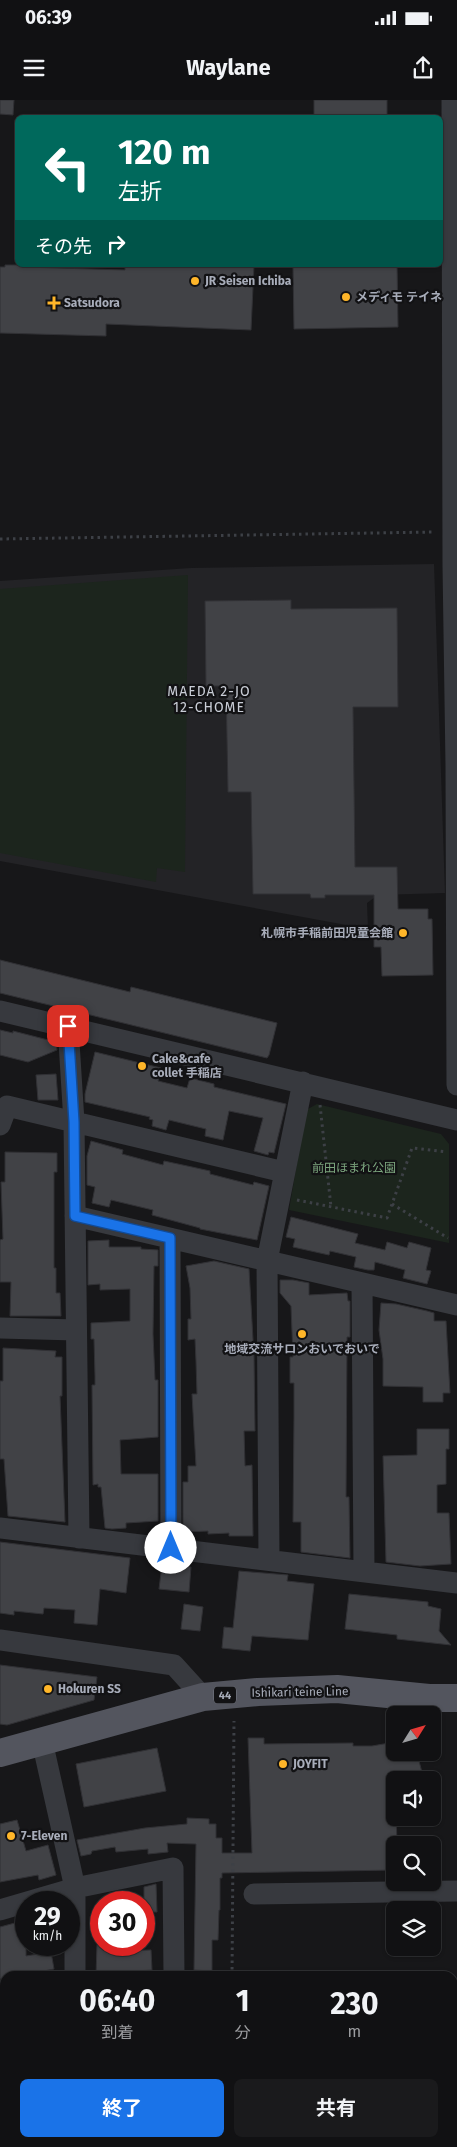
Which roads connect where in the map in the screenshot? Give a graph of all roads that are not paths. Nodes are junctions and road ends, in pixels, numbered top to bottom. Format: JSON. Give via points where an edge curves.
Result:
{"nodes":[{"id":1,"x":452,"y":100,"type":"edge"},
{"id":2,"x":455,"y":126,"type":"edge"},
{"id":3,"x":455,"y":228,"type":"edge"},
{"id":4,"x":455,"y":334,"type":"edge"},
{"id":5,"x":455,"y":462,"type":"edge"},
{"id":6,"x":455,"y":565,"type":"edge"},
{"id":7,"x":456,"y":673,"type":"edge"},
{"id":8,"x":457,"y":925,"type":"edge"},
{"id":9,"x":0,"y":1011,"type":"edge"},
{"id":10,"x":68,"y":1026,"type":"junction"},
{"id":11,"x":304,"y":1082,"type":"junction"},
{"id":12,"x":457,"y":1085,"type":"edge"},
{"id":13,"x":457,"y":1120,"type":"edge"},
{"id":14,"x":74,"y":1122,"type":"junction"},
{"id":15,"x":0,"y":1125,"type":"edge"},
{"id":16,"x":284,"y":1172,"type":"junction"},
{"id":17,"x":75,"y":1216,"type":"junction"},
{"id":18,"x":170,"y":1238,"type":"junction"},
{"id":19,"x":267,"y":1261,"type":"junction"},
{"id":20,"x":362,"y":1283,"type":"junction"},
{"id":21,"x":457,"y":1305,"type":"edge"},
{"id":22,"x":0,"y":1328,"type":"edge"},
{"id":23,"x":76,"y":1330,"type":"junction"},
{"id":24,"x":0,"y":1528,"type":"edge"},
{"id":25,"x":80,"y":1538,"type":"junction"},
{"id":26,"x":171,"y":1548,"type":"junction"},
{"id":27,"x":269,"y":1560,"type":"junction"},
{"id":28,"x":364,"y":1571,"type":"junction"},
{"id":29,"x":457,"y":1582,"type":"edge"},
{"id":30,"x":0,"y":1640,"type":"edge"},
{"id":31,"x":203,"y":1697,"type":"junction"},
{"id":32,"x":457,"y":1698,"type":"edge"},
{"id":33,"x":42,"y":1741,"type":"junction"},
{"id":34,"x":0,"y":1753,"type":"edge"},
{"id":35,"x":75,"y":1888,"type":"junction"},
{"id":36,"x":457,"y":1891,"type":"edge"},
{"id":37,"x":254,"y":1894,"type":"dead end"},
{"id":38,"x":0,"y":1910,"type":"edge"},
{"id":39,"x":75,"y":1971,"type":"edge"},
{"id":40,"x":174,"y":1971,"type":"edge"}],
"edges":[{"from":1,"to":2,"type":"street"},
{"from":2,"to":3,"type":"street"},
{"from":3,"to":4,"type":"street"},
{"from":4,"to":5,"type":"street"},
{"from":5,"to":6,"type":"street"},
{"from":6,"to":7,"type":"street"},
{"from":7,"to":8,"type":"street"},
{"from":8,"to":12,"type":"street"},
{"from":9,"to":10,"type":"street"},
{"from":10,"to":11,"type":"street"},
{"from":10,"to":14,"type":"street"},
{"from":11,"to":13,"type":"street"},
{"from":11,"to":16,"type":"street"},
{"from":14,"to":15,"type":"street","via":[[7,1106]]},
{"from":14,"to":16,"type":"street"},
{"from":14,"to":17,"type":"street"},
{"from":16,"to":19,"type":"street"},
{"from":17,"to":18,"type":"street"},
{"from":17,"to":23,"type":"street"},
{"from":18,"to":19,"type":"street"},
{"from":18,"to":26,"type":"street"},
{"from":19,"to":20,"type":"street"},
{"from":19,"to":27,"type":"street"},
{"from":20,"to":21,"type":"street"},
{"from":20,"to":28,"type":"street"},
{"from":22,"to":23,"type":"street"},
{"from":23,"to":25,"type":"street"},
{"from":24,"to":25,"type":"street"},
{"from":25,"to":26,"type":"street"},
{"from":26,"to":27,"type":"street"},
{"from":27,"to":28,"type":"street"},
{"from":28,"to":29,"type":"street"},
{"from":30,"to":31,"type":"street","via":[[174,1665]]},
{"from":31,"to":32,"type":"main road","name":"Ishikari teine Line","number":"44","via":[[336,1689]]},
{"from":31,"to":33,"type":"main road","name":"Ishikari teine Line","number":"44"},
{"from":33,"to":34,"type":"main road","name":"Ishikari teine Line","number":"44"},
{"from":33,"to":35,"type":"street"},
{"from":35,"to":38,"type":"street"},
{"from":35,"to":39,"type":"street"},
{"from":35,"to":40,"type":"street","via":[[173,1868]]},
{"from":36,"to":37,"type":"street"}]}
